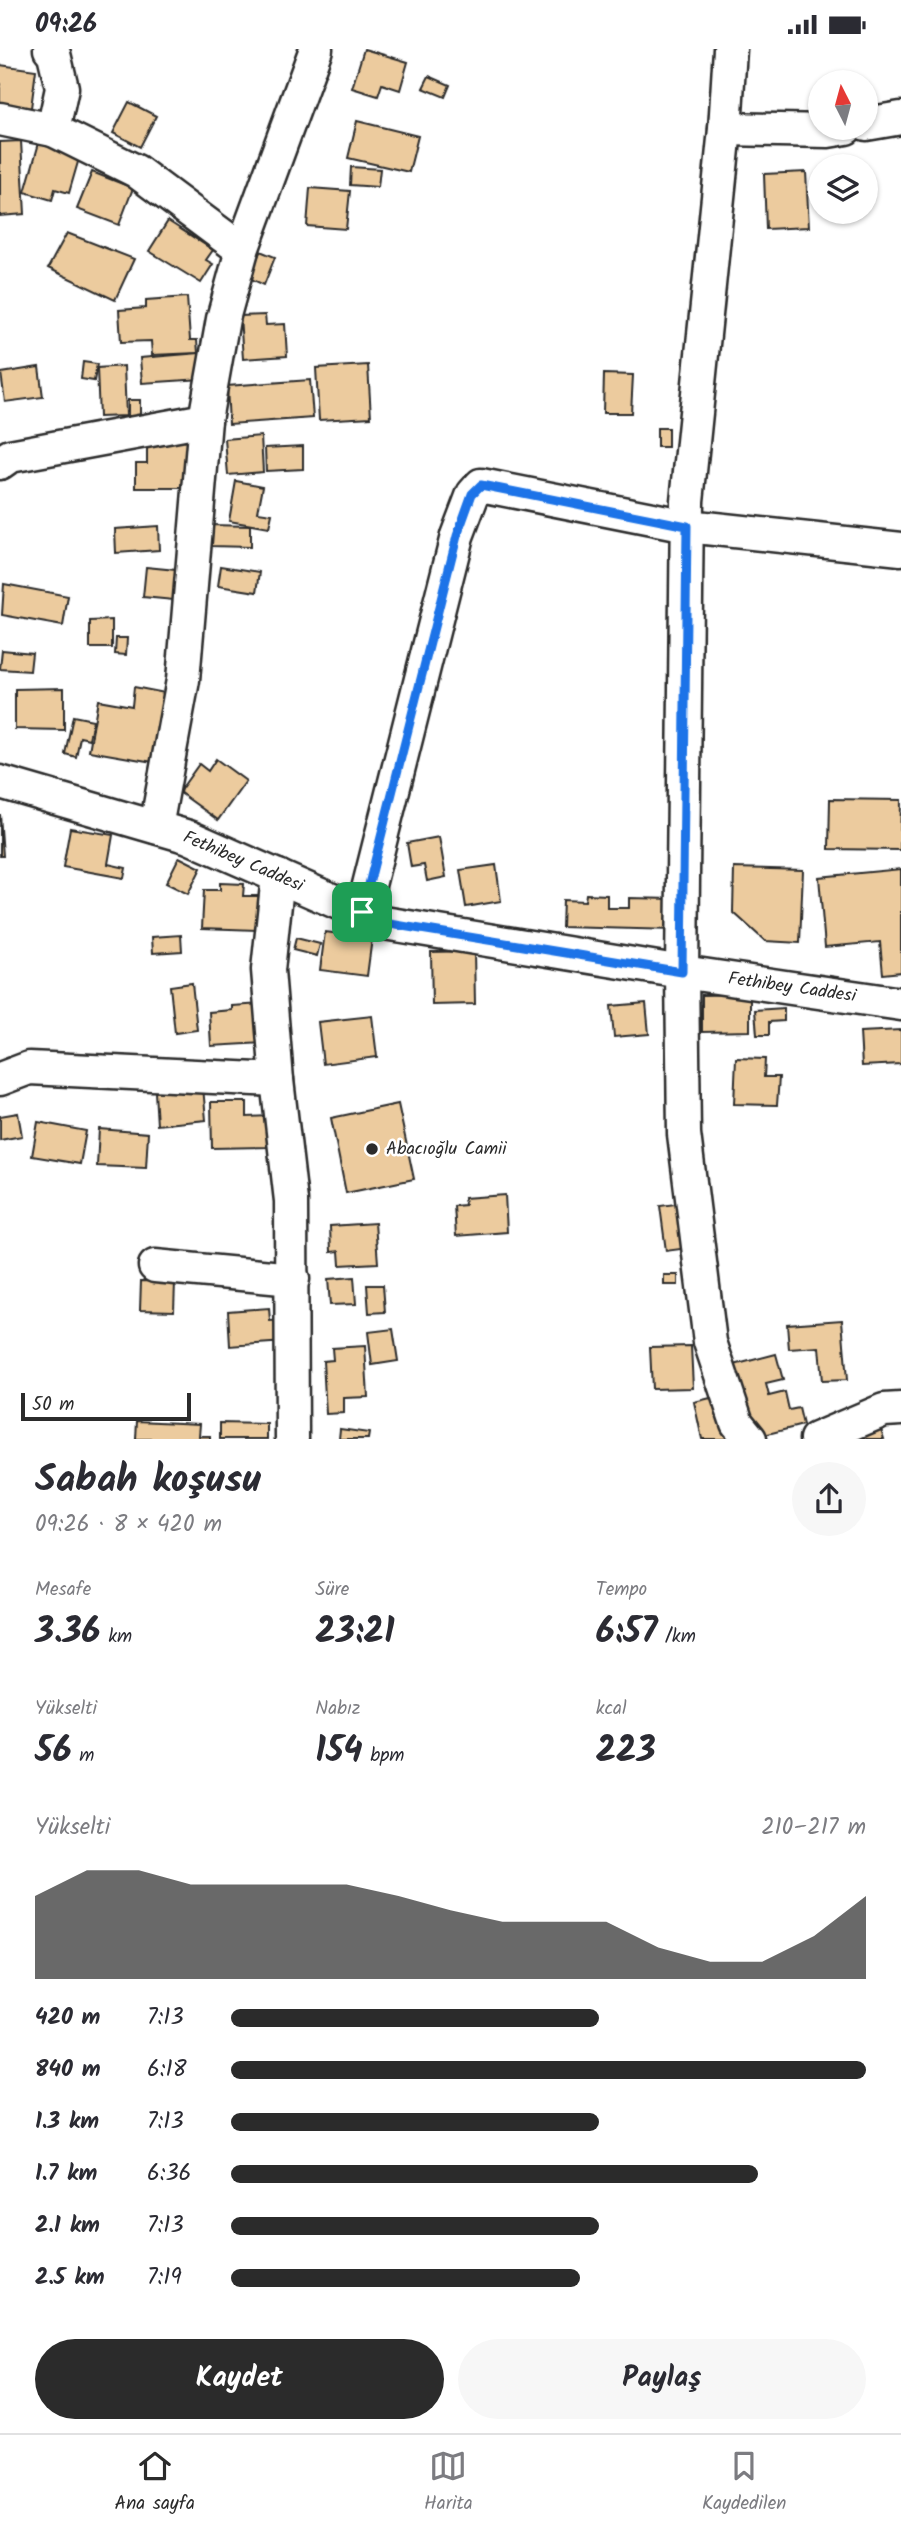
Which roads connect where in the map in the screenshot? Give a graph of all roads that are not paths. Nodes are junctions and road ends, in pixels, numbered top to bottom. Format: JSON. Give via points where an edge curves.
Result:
{"nodes":[{"id":1,"x":50,"y":49,"type":"edge"},
{"id":2,"x":316,"y":49,"type":"edge"},
{"id":3,"x":730,"y":49,"type":"edge"},
{"id":4,"x":901,"y":118,"type":"edge"},
{"id":5,"x":0,"y":119,"type":"edge"},
{"id":6,"x":878,"y":122,"type":"edge"},
{"id":7,"x":725,"y":129,"type":"junction"},
{"id":8,"x":53,"y":130,"type":"junction"},
{"id":9,"x":808,"y":131,"type":"edge"},
{"id":10,"x":242,"y":250,"type":"junction"},
{"id":11,"x":205,"y":420,"type":"junction"},
{"id":12,"x":0,"y":463,"type":"edge"},
{"id":13,"x":687,"y":526,"type":"junction"},
{"id":14,"x":901,"y":549,"type":"edge"},
{"id":15,"x":0,"y":782,"type":"edge"},
{"id":16,"x":156,"y":827,"type":"junction"},
{"id":17,"x":278,"y":876,"type":"junction"},
{"id":18,"x":362,"y":912,"type":"junction"},
{"id":19,"x":682,"y":972,"type":"junction"},
{"id":20,"x":901,"y":1004,"type":"edge"},
{"id":21,"x":0,"y":1079,"type":"edge"},
{"id":22,"x":277,"y":1080,"type":"junction"},
{"id":23,"x":155,"y":1266,"type":"dead end"},
{"id":24,"x":293,"y":1279,"type":"junction"},
{"id":25,"x":901,"y":1409,"type":"edge"},
{"id":26,"x":292,"y":1439,"type":"edge"},
{"id":27,"x":750,"y":1439,"type":"edge"},
{"id":28,"x":816,"y":1439,"type":"edge"}],
"edges":[{"from":1,"to":8,"type":"street","via":[[62,88]]},
{"from":2,"to":10,"type":"street"},
{"from":3,"to":7,"type":"street"},
{"from":4,"to":6,"type":"street"},
{"from":5,"to":8,"type":"street"},
{"from":7,"to":9,"type":"street"},
{"from":7,"to":13,"type":"street"},
{"from":8,"to":10,"type":"street","via":[[136,171]]},
{"from":10,"to":11,"type":"street","via":[[223,319]]},
{"from":11,"to":12,"type":"street","via":[[10,457]]},
{"from":11,"to":16,"type":"street","via":[[183,680]]},
{"from":13,"to":14,"type":"street"},
{"from":13,"to":18,"type":"street","via":[[481,485],[472,494],[457,536]]},
{"from":13,"to":19,"type":"street"},
{"from":15,"to":16,"type":"street","name":"Fethibey Caddesi"},
{"from":16,"to":17,"type":"street","name":"Fethibey Caddesi"},
{"from":17,"to":18,"type":"street","name":"Fethibey Caddesi"},
{"from":17,"to":22,"type":"street","via":[[268,970]]},
{"from":18,"to":19,"type":"street","name":"Fethibey Caddesi","via":[[384,923]]},
{"from":19,"to":20,"type":"street","name":"Fethibey Caddesi"},
{"from":19,"to":27,"type":"street","via":[[684,1134],[710,1342],[737,1423]]},
{"from":21,"to":22,"type":"street","via":[[29,1068]]},
{"from":22,"to":24,"type":"street","via":[[291,1201]]},
{"from":23,"to":24,"type":"street"},
{"from":24,"to":26,"type":"street"},
{"from":25,"to":28,"type":"street","via":[[884,1410]]}]}
